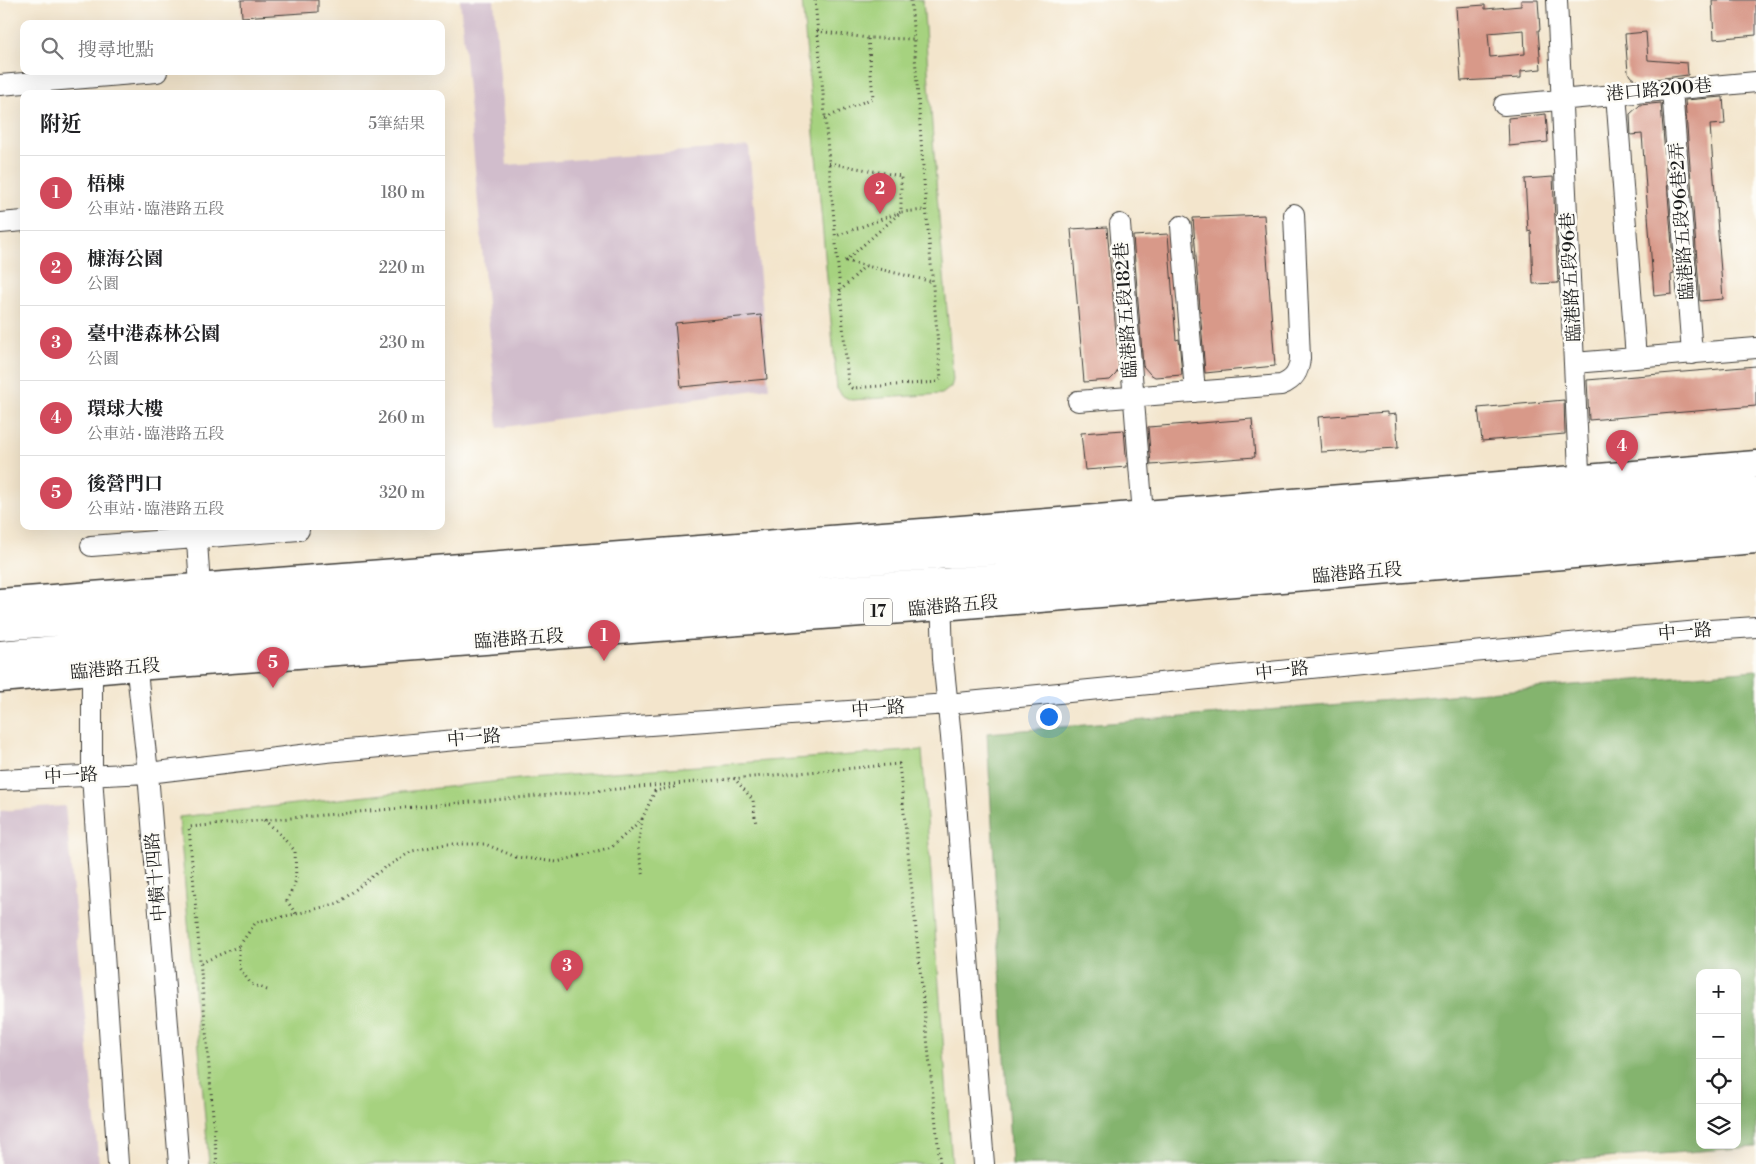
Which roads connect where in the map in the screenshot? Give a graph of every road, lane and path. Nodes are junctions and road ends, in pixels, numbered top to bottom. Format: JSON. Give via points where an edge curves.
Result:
{"nodes":[{"id":1,"x":814,"y":0,"type":"edge"},
{"id":2,"x":911,"y":0,"type":"edge"},
{"id":3,"x":1557,"y":0,"type":"edge"},
{"id":4,"x":817,"y":31,"type":"junction"},
{"id":5,"x":868,"y":38,"type":"junction"},
{"id":6,"x":914,"y":39,"type":"junction"},
{"id":7,"x":121,"y":75,"type":"edge"},
{"id":8,"x":1756,"y":82,"type":"edge"},
{"id":9,"x":0,"y":85,"type":"edge"},
{"id":10,"x":1672,"y":89,"type":"junction"},
{"id":11,"x":1616,"y":94,"type":"junction"},
{"id":12,"x":1562,"y":99,"type":"junction"},
{"id":13,"x":1504,"y":105,"type":"dead end"},
{"id":14,"x":825,"y":118,"type":"junction"},
{"id":15,"x":829,"y":163,"type":"junction"},
{"id":16,"x":926,"y":210,"type":"junction"},
{"id":17,"x":902,"y":212,"type":"junction"},
{"id":18,"x":1294,"y":214,"type":"dead end"},
{"id":19,"x":20,"y":221,"type":"edge"},
{"id":20,"x":0,"y":223,"type":"edge"},
{"id":21,"x":1120,"y":224,"type":"dead end"},
{"id":22,"x":1180,"y":226,"type":"dead end"},
{"id":23,"x":836,"y":236,"type":"junction"},
{"id":24,"x":865,"y":266,"type":"junction"},
{"id":25,"x":933,"y":282,"type":"junction"},
{"id":26,"x":840,"y":290,"type":"junction"},
{"id":27,"x":1756,"y":348,"type":"edge"},
{"id":28,"x":1692,"y":354,"type":"junction"},
{"id":29,"x":1636,"y":358,"type":"junction"},
{"id":30,"x":1574,"y":363,"type":"junction"},
{"id":31,"x":1195,"y":392,"type":"junction"},
{"id":32,"x":1133,"y":397,"type":"junction"},
{"id":33,"x":1078,"y":401,"type":"dead end"},
{"id":34,"x":1756,"y":464,"type":"edge"},
{"id":35,"x":1756,"y":490,"type":"edge"},
{"id":36,"x":1143,"y":514,"type":"junction"},
{"id":37,"x":1756,"y":515,"type":"edge"},
{"id":38,"x":1581,"y":517,"type":"junction"},
{"id":39,"x":300,"y":530,"type":"dead end"},
{"id":40,"x":196,"y":532,"type":"edge"},
{"id":41,"x":1756,"y":540,"type":"edge"},
{"id":42,"x":936,"y":544,"type":"junction"},
{"id":43,"x":91,"y":546,"type":"dead end"},
{"id":44,"x":200,"y":586,"type":"junction"},
{"id":45,"x":131,"y":591,"type":"junction"},
{"id":46,"x":941,"y":594,"type":"junction"},
{"id":47,"x":0,"y":602,"type":"edge"},
{"id":48,"x":90,"y":620,"type":"junction"},
{"id":49,"x":0,"y":627,"type":"edge"},
{"id":50,"x":1756,"y":627,"type":"edge"},
{"id":51,"x":133,"y":629,"type":"junction"},
{"id":52,"x":204,"y":637,"type":"junction"},
{"id":53,"x":0,"y":654,"type":"edge"},
{"id":54,"x":136,"y":667,"type":"junction"},
{"id":55,"x":93,"y":671,"type":"junction"},
{"id":56,"x":0,"y":679,"type":"edge"},
{"id":57,"x":948,"y":704,"type":"junction"},
{"id":58,"x":148,"y":773,"type":"junction"},
{"id":59,"x":92,"y":775,"type":"junction"},
{"id":60,"x":734,"y":778,"type":"junction"},
{"id":61,"x":0,"y":780,"type":"edge"},
{"id":62,"x":690,"y":783,"type":"junction"},
{"id":63,"x":642,"y":819,"type":"junction"},
{"id":64,"x":264,"y":820,"type":"junction"},
{"id":65,"x":756,"y":825,"type":"dead end"},
{"id":66,"x":644,"y":878,"type":"dead end"},
{"id":67,"x":296,"y":914,"type":"junction"},
{"id":68,"x":238,"y":946,"type":"junction"},
{"id":69,"x":201,"y":963,"type":"junction"},
{"id":70,"x":267,"y":990,"type":"dead end"},
{"id":71,"x":118,"y":1164,"type":"edge"},
{"id":72,"x":179,"y":1164,"type":"edge"},
{"id":73,"x":218,"y":1164,"type":"edge"},
{"id":74,"x":940,"y":1164,"type":"edge"},
{"id":75,"x":984,"y":1164,"type":"edge"}],
"edges":[{"from":1,"to":4,"type":"path"},
{"from":2,"to":6,"type":"path"},
{"from":3,"to":12,"type":"street","name":"臨港路五段96巷"},
{"from":4,"to":5,"type":"path"},
{"from":4,"to":14,"type":"path"},
{"from":5,"to":6,"type":"path"},
{"from":5,"to":14,"type":"path","via":[[873,98]]},
{"from":6,"to":16,"type":"path"},
{"from":7,"to":9,"type":"street"},
{"from":8,"to":10,"type":"street","name":"港口路200巷"},
{"from":10,"to":11,"type":"street","name":"港口路200巷"},
{"from":10,"to":28,"type":"street","name":"臨港路五段96巷2弄"},
{"from":11,"to":12,"type":"street","name":"港口路200巷"},
{"from":11,"to":29,"type":"street"},
{"from":12,"to":13,"type":"street","name":"港口路200巷"},
{"from":12,"to":30,"type":"street","name":"臨港路五段96巷"},
{"from":14,"to":15,"type":"path"},
{"from":15,"to":17,"type":"path","via":[[901,176]]},
{"from":15,"to":23,"type":"path"},
{"from":16,"to":17,"type":"path"},
{"from":16,"to":25,"type":"path"},
{"from":17,"to":23,"type":"path"},
{"from":17,"to":24,"type":"path","via":[[845,260]]},
{"from":18,"to":31,"type":"street","name":"臨港路五段182巷","via":[[1300,351],[1297,372],[1281,385]]},
{"from":19,"to":20,"type":"street"},
{"from":21,"to":32,"type":"street","name":"臨港路五段182巷"},
{"from":22,"to":31,"type":"street"},
{"from":23,"to":26,"type":"path"},
{"from":24,"to":25,"type":"path"},
{"from":24,"to":26,"type":"path"},
{"from":25,"to":26,"type":"path","via":[[941,380],[938,382],[850,387]]},
{"from":27,"to":28,"type":"street"},
{"from":28,"to":29,"type":"street"},
{"from":29,"to":30,"type":"street"},
{"from":30,"to":38,"type":"street","name":"臨港路五段96巷"},
{"from":31,"to":32,"type":"street","name":"臨港路五段182巷"},
{"from":32,"to":33,"type":"street","name":"臨港路五段182巷"},
{"from":32,"to":36,"type":"street","name":"臨港路五段182巷"},
{"from":34,"to":38,"type":"main road","name":"臨港路五段","number":"17"},
{"from":35,"to":38,"type":"main road","name":"臨港路五段","number":"17"},
{"from":36,"to":38,"type":"main road","name":"臨港路五段","number":"17"},
{"from":36,"to":42,"type":"main road","name":"臨港路五段","number":"17"},
{"from":37,"to":38,"type":"main road","name":"臨港路五段","number":"17"},
{"from":38,"to":41,"type":"main road","name":"臨港路五段","number":"17"},
{"from":38,"to":42,"type":"main road","name":"臨港路五段","number":"17"},
{"from":38,"to":46,"type":"main road","name":"臨港路五段","number":"17"},
{"from":39,"to":40,"type":"street"},
{"from":40,"to":43,"type":"street"},
{"from":40,"to":44,"type":"street"},
{"from":42,"to":44,"type":"main road","name":"臨港路五段","number":"17"},
{"from":42,"to":46,"type":"street"},
{"from":42,"to":52,"type":"main road","name":"臨港路五段","number":"17"},
{"from":44,"to":45,"type":"main road","name":"臨港路五段","number":"17"},
{"from":44,"to":52,"type":"street"},
{"from":45,"to":48,"type":"main road","name":"臨港路五段","number":"17"},
{"from":45,"to":51,"type":"street","name":"中橫十四路"},
{"from":46,"to":52,"type":"main road","name":"臨港路五段","number":"17"},
{"from":46,"to":57,"type":"street"},
{"from":47,"to":48,"type":"main road","name":"臨港路五段","number":"17"},
{"from":48,"to":49,"type":"main road","name":"臨港路五段","number":"17"},
{"from":48,"to":51,"type":"main road","name":"臨港路五段","number":"17"},
{"from":48,"to":53,"type":"main road","name":"臨港路五段","number":"17"},
{"from":48,"to":55,"type":"street"},
{"from":50,"to":57,"type":"street","name":"中一路"},
{"from":51,"to":52,"type":"main road","name":"臨港路五段","number":"17"},
{"from":51,"to":54,"type":"street","name":"中橫十四路"},
{"from":52,"to":54,"type":"main road","name":"臨港路五段","number":"17"},
{"from":54,"to":55,"type":"main road","name":"臨港路五段","number":"17"},
{"from":54,"to":58,"type":"street","name":"中橫十四路"},
{"from":55,"to":56,"type":"main road","name":"臨港路五段","number":"17"},
{"from":55,"to":59,"type":"street"},
{"from":57,"to":58,"type":"street","name":"中一路","via":[[510,735]]},
{"from":57,"to":75,"type":"street"},
{"from":58,"to":59,"type":"street","name":"中一路"},
{"from":58,"to":72,"type":"street","name":"中橫十四路"},
{"from":59,"to":61,"type":"street","name":"中一路"},
{"from":59,"to":71,"type":"street"},
{"from":60,"to":62,"type":"path"},
{"from":60,"to":65,"type":"path","via":[[753,800]]},
{"from":60,"to":74,"type":"path","via":[[899,764]]},
{"from":62,"to":63,"type":"path","via":[[655,791]]},
{"from":62,"to":64,"type":"path"},
{"from":63,"to":66,"type":"path","via":[[638,848]]},
{"from":63,"to":67,"type":"path","via":[[612,847],[557,862],[516,857],[485,844],[446,844],[412,851],[371,877],[339,903]]},
{"from":64,"to":67,"type":"path","via":[[296,851],[296,880],[287,901]]},
{"from":64,"to":69,"type":"path","via":[[189,826]]},
{"from":67,"to":68,"type":"path","via":[[256,922]]},
{"from":68,"to":69,"type":"path"},
{"from":68,"to":70,"type":"path","via":[[239,968],[251,984]]},
{"from":69,"to":73,"type":"path"}]}
